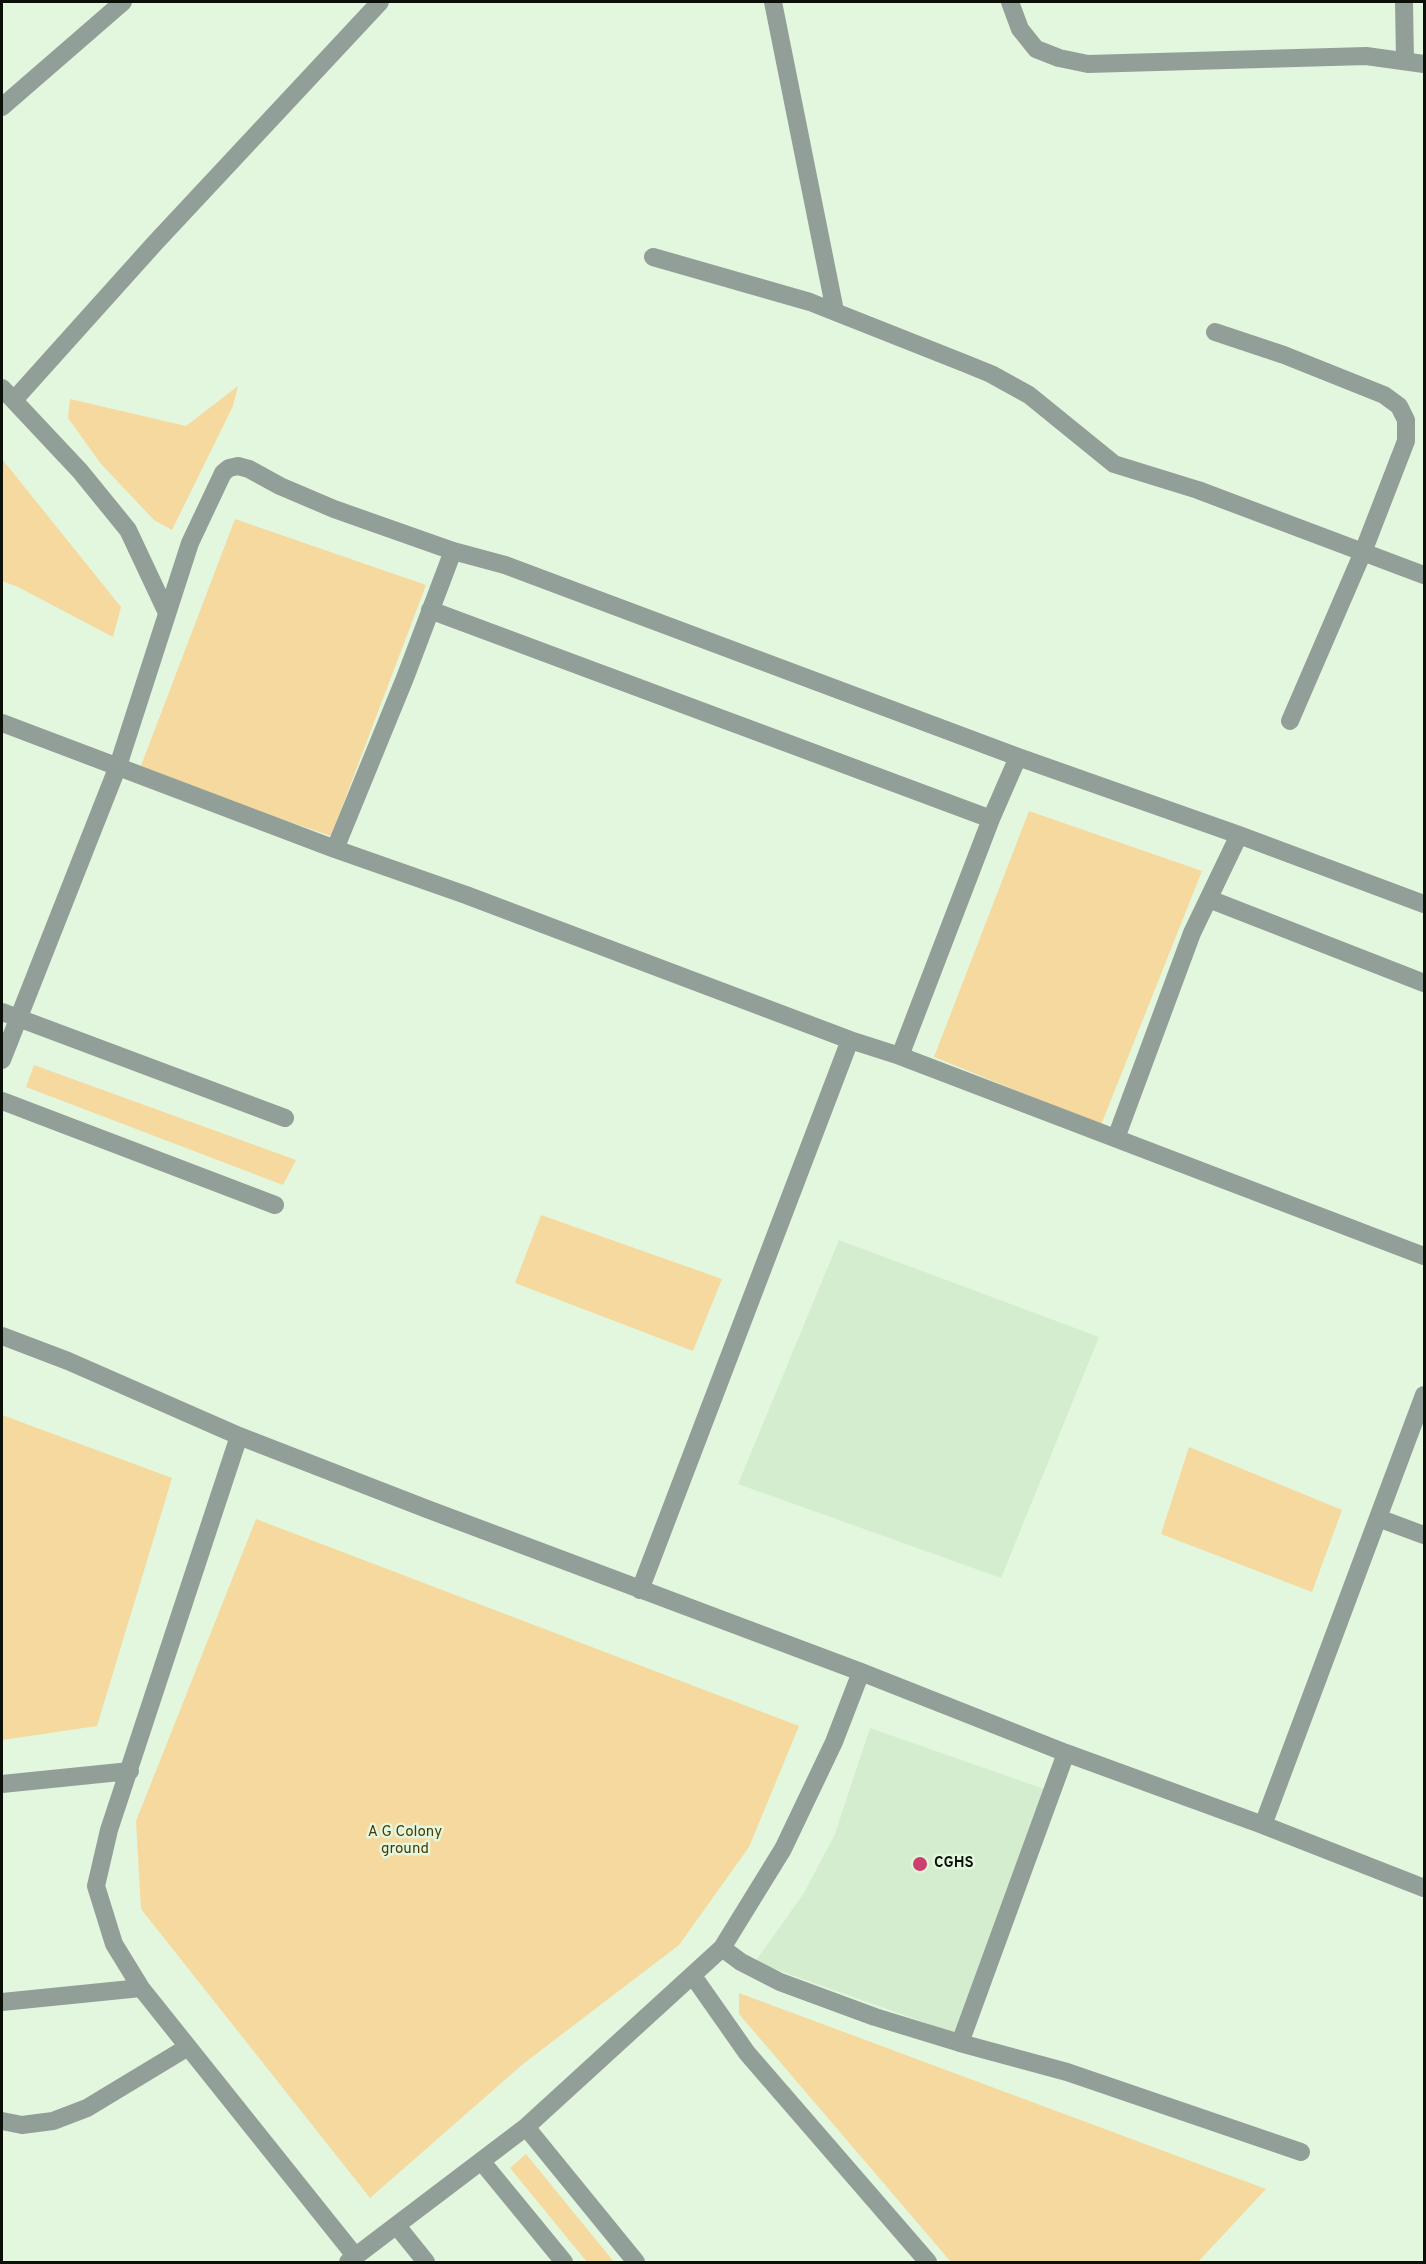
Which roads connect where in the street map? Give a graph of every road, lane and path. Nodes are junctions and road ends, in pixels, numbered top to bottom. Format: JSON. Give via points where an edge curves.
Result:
{"nodes":[{"id":1,"x":123,"y":2,"type":"edge"},
{"id":2,"x":380,"y":2,"type":"edge"},
{"id":3,"x":773,"y":2,"type":"edge"},
{"id":4,"x":1010,"y":2,"type":"edge"},
{"id":5,"x":1404,"y":2,"type":"edge"},
{"id":6,"x":1405,"y":60,"type":"junction"},
{"id":7,"x":1425,"y":64,"type":"edge"},
{"id":8,"x":2,"y":107,"type":"edge"},
{"id":9,"x":653,"y":257,"type":"dead end"},
{"id":10,"x":836,"y":311,"type":"junction"},
{"id":11,"x":1215,"y":332,"type":"dead end"},
{"id":12,"x":8,"y":394,"type":"edge"},
{"id":13,"x":453,"y":551,"type":"junction"},
{"id":14,"x":1363,"y":552,"type":"junction"},
{"id":15,"x":1425,"y":575,"type":"edge"},
{"id":16,"x":430,"y":610,"type":"junction"},
{"id":17,"x":167,"y":613,"type":"junction"},
{"id":18,"x":1290,"y":721,"type":"dead end"},
{"id":19,"x":2,"y":723,"type":"edge"},
{"id":20,"x":1018,"y":757,"type":"junction"},
{"id":21,"x":118,"y":766,"type":"junction"},
{"id":22,"x":991,"y":819,"type":"junction"},
{"id":23,"x":1239,"y":835,"type":"junction"},
{"id":24,"x":334,"y":849,"type":"junction"},
{"id":25,"x":1209,"y":899,"type":"junction"},
{"id":26,"x":1425,"y":904,"type":"edge"},
{"id":27,"x":1425,"y":983,"type":"edge"},
{"id":28,"x":10,"y":1016,"type":"edge"},
{"id":29,"x":850,"y":1040,"type":"junction"},
{"id":30,"x":900,"y":1056,"type":"junction"},
{"id":31,"x":2,"y":1060,"type":"edge"},
{"id":32,"x":2,"y":1101,"type":"edge"},
{"id":33,"x":285,"y":1119,"type":"dead end"},
{"id":34,"x":1116,"y":1138,"type":"junction"},
{"id":35,"x":275,"y":1205,"type":"dead end"},
{"id":36,"x":1425,"y":1256,"type":"edge"},
{"id":37,"x":2,"y":1336,"type":"edge"},
{"id":38,"x":1425,"y":1395,"type":"edge"},
{"id":39,"x":239,"y":1436,"type":"junction"},
{"id":40,"x":1378,"y":1518,"type":"junction"},
{"id":41,"x":1425,"y":1535,"type":"edge"},
{"id":42,"x":640,"y":1590,"type":"junction"},
{"id":43,"x":861,"y":1672,"type":"junction"},
{"id":44,"x":1066,"y":1753,"type":"junction"},
{"id":45,"x":130,"y":1771,"type":"junction"},
{"id":46,"x":2,"y":1784,"type":"edge"},
{"id":47,"x":1263,"y":1825,"type":"junction"},
{"id":48,"x":1425,"y":1888,"type":"edge"},
{"id":49,"x":722,"y":1948,"type":"junction"},
{"id":50,"x":693,"y":1976,"type":"junction"},
{"id":51,"x":141,"y":1988,"type":"junction"},
{"id":52,"x":2,"y":2002,"type":"edge"},
{"id":53,"x":960,"y":2043,"type":"junction"},
{"id":54,"x":188,"y":2047,"type":"junction"},
{"id":55,"x":2,"y":2121,"type":"edge"},
{"id":56,"x":526,"y":2127,"type":"junction"},
{"id":57,"x":1301,"y":2152,"type":"dead end"},
{"id":58,"x":482,"y":2162,"type":"junction"},
{"id":59,"x":397,"y":2226,"type":"junction"},
{"id":60,"x":352,"y":2260,"type":"edge"},
{"id":61,"x":426,"y":2262,"type":"edge"},
{"id":62,"x":564,"y":2262,"type":"edge"},
{"id":63,"x":636,"y":2262,"type":"edge"},
{"id":64,"x":928,"y":2262,"type":"edge"}],
"edges":[{"from":1,"to":8,"type":"street"},
{"from":2,"to":12,"type":"street"},
{"from":3,"to":10,"type":"street"},
{"from":4,"to":6,"type":"street","via":[[1020,29],[1036,49],[1088,64],[1366,56]]},
{"from":5,"to":6,"type":"street"},
{"from":6,"to":7,"type":"street"},
{"from":9,"to":10,"type":"street"},
{"from":10,"to":14,"type":"street","via":[[991,374],[1029,395],[1114,464],[1198,490]]},
{"from":11,"to":14,"type":"street","via":[[1340,377],[1384,395],[1399,406],[1406,420],[1406,441]]},
{"from":12,"to":17,"type":"street","via":[[80,471],[128,530]]},
{"from":13,"to":16,"type":"street"},
{"from":13,"to":17,"type":"street","via":[[325,506],[238,466],[229,468],[216,484],[190,543]]},
{"from":13,"to":20,"type":"street","via":[[505,565]]},
{"from":14,"to":15,"type":"street"},
{"from":14,"to":18,"type":"street"},
{"from":16,"to":22,"type":"street"},
{"from":16,"to":24,"type":"street"},
{"from":17,"to":21,"type":"street"},
{"from":19,"to":21,"type":"street"},
{"from":20,"to":22,"type":"street"},
{"from":20,"to":23,"type":"street"},
{"from":21,"to":24,"type":"street"},
{"from":21,"to":28,"type":"street"},
{"from":22,"to":30,"type":"street"},
{"from":23,"to":25,"type":"street"},
{"from":23,"to":26,"type":"street"},
{"from":24,"to":29,"type":"street"},
{"from":25,"to":27,"type":"street"},
{"from":25,"to":34,"type":"street","via":[[1188,943]]},
{"from":28,"to":31,"type":"street"},
{"from":28,"to":33,"type":"street"},
{"from":29,"to":30,"type":"street"},
{"from":29,"to":42,"type":"street"},
{"from":30,"to":34,"type":"street"},
{"from":32,"to":35,"type":"street"},
{"from":34,"to":36,"type":"street"},
{"from":37,"to":39,"type":"street"},
{"from":38,"to":40,"type":"street"},
{"from":39,"to":42,"type":"street"},
{"from":39,"to":45,"type":"street"},
{"from":40,"to":41,"type":"street"},
{"from":40,"to":47,"type":"street"},
{"from":42,"to":43,"type":"street"},
{"from":43,"to":44,"type":"street"},
{"from":43,"to":49,"type":"street","via":[[834,1743],[783,1849]]},
{"from":44,"to":47,"type":"street"},
{"from":44,"to":53,"type":"street"},
{"from":45,"to":46,"type":"street"},
{"from":45,"to":51,"type":"street","via":[[109,1830],[96,1886],[114,1944]]},
{"from":47,"to":48,"type":"street"},
{"from":49,"to":50,"type":"street"},
{"from":49,"to":53,"type":"street","via":[[780,1982]]},
{"from":50,"to":56,"type":"street"},
{"from":50,"to":64,"type":"street","via":[[747,2053]]},
{"from":51,"to":52,"type":"street"},
{"from":51,"to":54,"type":"street"},
{"from":53,"to":57,"type":"street","via":[[1086,2078]]},
{"from":54,"to":55,"type":"street","via":[[87,2108],[53,2121],[22,2125]]},
{"from":54,"to":60,"type":"street"},
{"from":56,"to":58,"type":"street"},
{"from":56,"to":63,"type":"street"},
{"from":58,"to":59,"type":"street"},
{"from":58,"to":62,"type":"street"},
{"from":59,"to":60,"type":"street"},
{"from":59,"to":61,"type":"street"}]}
